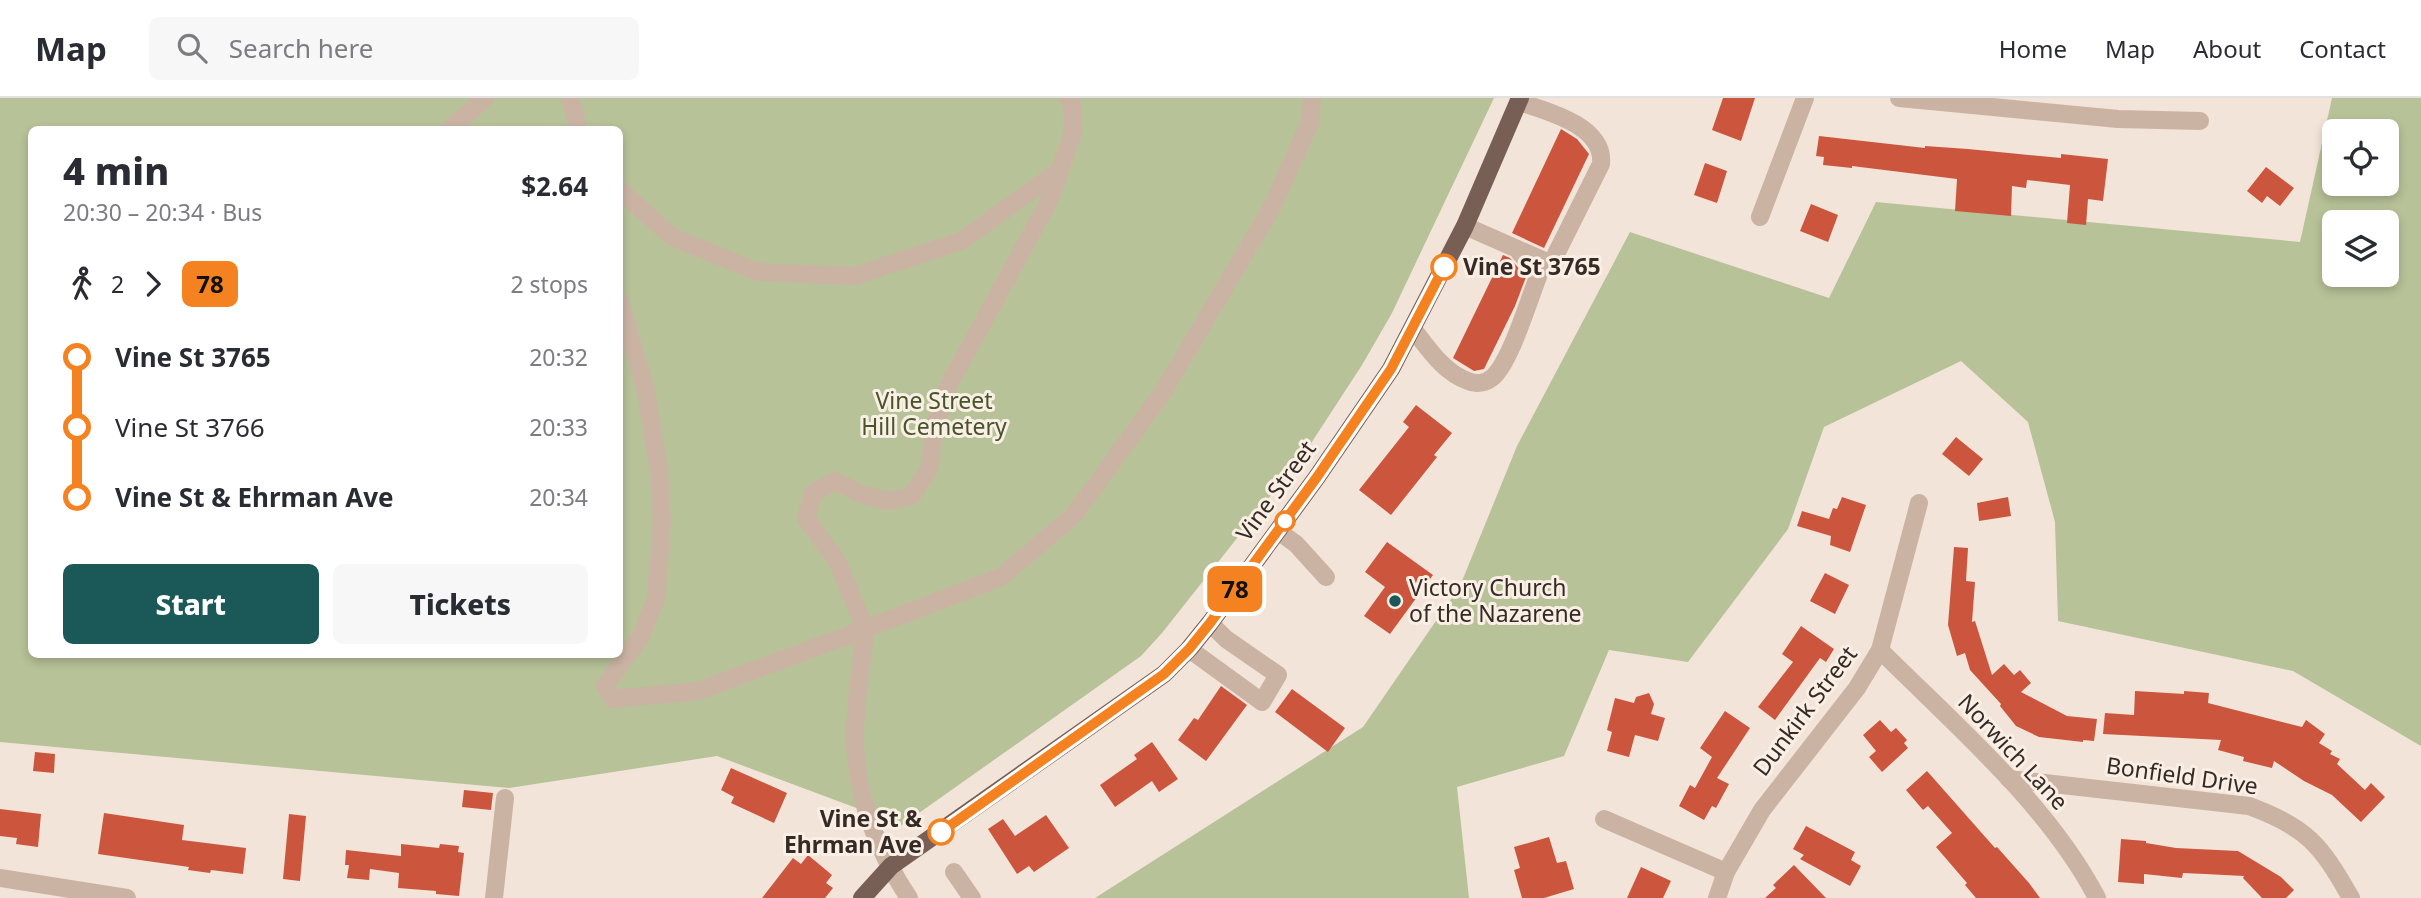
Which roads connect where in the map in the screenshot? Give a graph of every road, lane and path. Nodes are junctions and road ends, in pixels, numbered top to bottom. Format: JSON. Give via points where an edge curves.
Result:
{"nodes":[{"id":1,"x":485,"y":98,"type":"edge"},
{"id":2,"x":570,"y":98,"type":"edge"},
{"id":3,"x":1068,"y":98,"type":"edge"},
{"id":4,"x":1312,"y":98,"type":"edge"},
{"id":5,"x":1805,"y":98,"type":"edge"},
{"id":6,"x":1899,"y":98,"type":"edge"},
{"id":7,"x":1520,"y":100,"type":"edge"},
{"id":8,"x":2200,"y":121,"type":"dead end"},
{"id":9,"x":454,"y":126,"type":"edge"},
{"id":10,"x":578,"y":126,"type":"edge"},
{"id":11,"x":1060,"y":169,"type":"junction"},
{"id":12,"x":623,"y":193,"type":"edge"},
{"id":13,"x":1760,"y":217,"type":"dead end"},
{"id":14,"x":1465,"y":226,"type":"junction"},
{"id":15,"x":1516,"y":249,"type":"junction"},
{"id":16,"x":623,"y":312,"type":"edge"},
{"id":17,"x":1413,"y":329,"type":"junction"},
{"id":18,"x":1919,"y":503,"type":"dead end"},
{"id":19,"x":1278,"y":531,"type":"junction"},
{"id":20,"x":1326,"y":577,"type":"dead end"},
{"id":21,"x":1210,"y":623,"type":"junction"},
{"id":22,"x":865,"y":629,"type":"junction"},
{"id":23,"x":1189,"y":649,"type":"junction"},
{"id":24,"x":1880,"y":650,"type":"junction"},
{"id":25,"x":2009,"y":779,"type":"junction"},
{"id":26,"x":505,"y":798,"type":"dead end"},
{"id":27,"x":1604,"y":819,"type":"dead end"},
{"id":28,"x":891,"y":866,"type":"junction"},
{"id":29,"x":954,"y":872,"type":"dead end"},
{"id":30,"x":1726,"y":872,"type":"junction"},
{"id":31,"x":0,"y":878,"type":"edge"},
{"id":32,"x":127,"y":898,"type":"edge"},
{"id":33,"x":494,"y":898,"type":"edge"},
{"id":34,"x":862,"y":898,"type":"edge"},
{"id":35,"x":909,"y":898,"type":"edge"},
{"id":36,"x":972,"y":898,"type":"edge"},
{"id":37,"x":1717,"y":898,"type":"edge"},
{"id":38,"x":2097,"y":898,"type":"edge"},
{"id":39,"x":2351,"y":898,"type":"edge"}],
"edges":[{"from":1,"to":9,"type":"street"},
{"from":2,"to":10,"type":"street"},
{"from":3,"to":11,"type":"street","via":[[1073,133]]},
{"from":4,"to":22,"type":"street","via":[[1311,122],[1271,209],[1163,392],[1074,515],[1001,577]]},
{"from":5,"to":13,"type":"street"},
{"from":6,"to":8,"type":"street","via":[[2118,119]]},
{"from":7,"to":14,"type":"main road","name":"Vine Street"},
{"from":7,"to":15,"type":"street","via":[[1584,130],[1596,139],[1602,155],[1553,260],[1547,262]]},
{"from":11,"to":12,"type":"street","via":[[961,242],[854,276],[758,272],[672,236]]},
{"from":11,"to":22,"type":"street","via":[[1049,201],[944,394],[929,469],[912,496],[888,501],[835,481],[813,493],[807,518],[838,564]]},
{"from":14,"to":15,"type":"street"},
{"from":14,"to":17,"type":"main road","name":"Vine Street"},
{"from":15,"to":17,"type":"street","via":[[1538,277],[1513,342],[1492,378],[1474,383],[1458,376]]},
{"from":16,"to":22,"type":"street","via":[[646,391],[662,520],[656,599],[641,636],[605,686],[613,699],[698,691]]},
{"from":17,"to":19,"type":"main road","name":"Vine Street","via":[[1391,369]]},
{"from":18,"to":24,"type":"street","name":"Dunkirk Street"},
{"from":19,"to":20,"type":"street"},
{"from":19,"to":21,"type":"main road","name":"Vine Street"},
{"from":21,"to":23,"type":"main road","name":"Vine Street"},
{"from":21,"to":23,"type":"street","via":[[1278,675],[1262,702]]},
{"from":22,"to":28,"type":"street","via":[[855,736],[858,782],[870,827]]},
{"from":23,"to":28,"type":"main road","name":"Vine Street","via":[[1164,674]]},
{"from":24,"to":25,"type":"street","name":"Norwich Lane"},
{"from":24,"to":30,"type":"street","name":"Dunkirk Street","via":[[1857,688],[1762,810]]},
{"from":25,"to":38,"type":"street","name":"Norwich Lane","via":[[2062,843]]},
{"from":25,"to":39,"type":"street","name":"Bonfield Drive","via":[[2249,806],[2301,831],[2323,851]]},
{"from":26,"to":33,"type":"street"},
{"from":27,"to":30,"type":"street"},
{"from":28,"to":34,"type":"main road","name":"Vine Street"},
{"from":28,"to":35,"type":"street"},
{"from":29,"to":36,"type":"street"},
{"from":30,"to":37,"type":"street","name":"Dunkirk Street"},
{"from":31,"to":32,"type":"street"}]}
